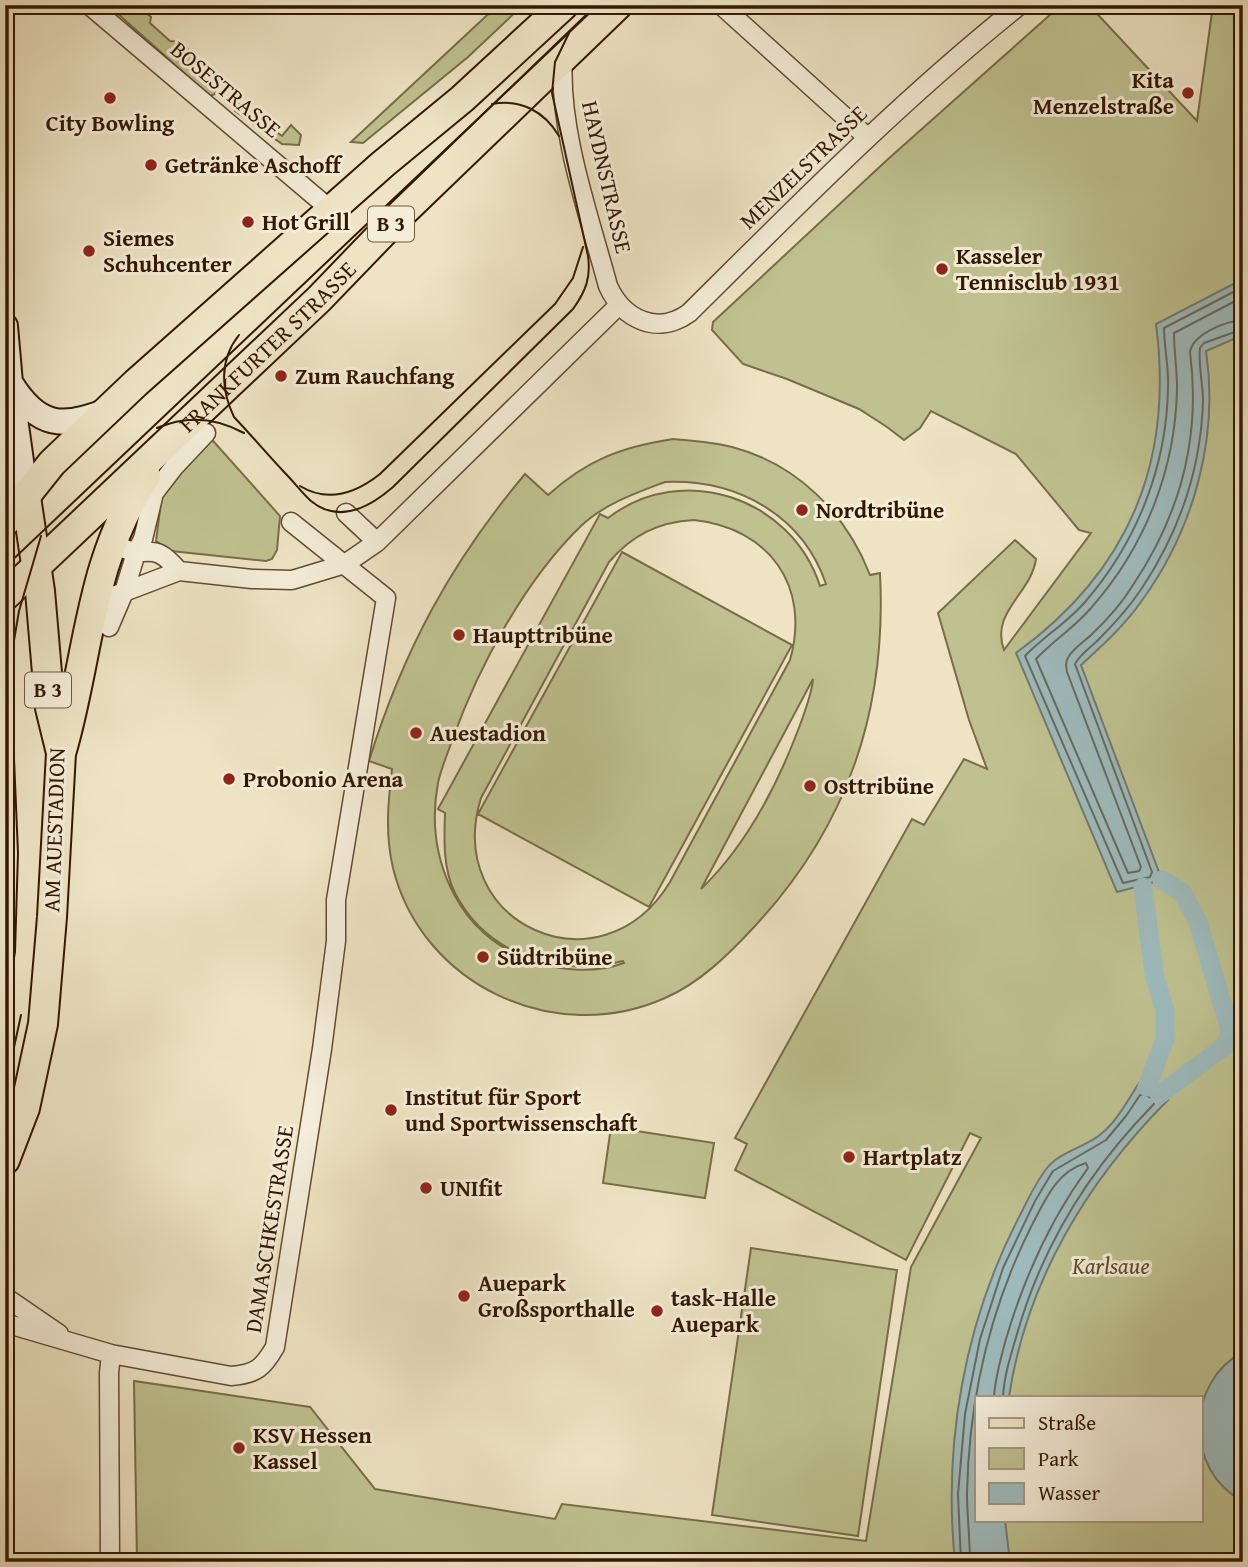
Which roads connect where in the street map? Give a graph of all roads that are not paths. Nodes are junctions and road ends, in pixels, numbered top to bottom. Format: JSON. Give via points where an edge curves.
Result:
{"nodes":[{"id":1,"x":89,"y":5,"type":"edge"},
{"id":2,"x":564,"y":5,"type":"edge"},
{"id":3,"x":618,"y":5,"type":"edge"},
{"id":4,"x":721,"y":5,"type":"edge"},
{"id":5,"x":1020,"y":5,"type":"edge"},
{"id":6,"x":563,"y":57,"type":"junction"},
{"id":7,"x":867,"y":137,"type":"junction"},
{"id":8,"x":331,"y":210,"type":"junction"},
{"id":9,"x":617,"y":307,"type":"junction"},
{"id":10,"x":5,"y":326,"type":"edge"},
{"id":11,"x":10,"y":383,"type":"junction"},
{"id":12,"x":107,"y":410,"type":"junction"},
{"id":13,"x":206,"y":433,"type":"dead end"},
{"id":14,"x":166,"y":446,"type":"junction"},
{"id":15,"x":26,"y":497,"type":"junction"},
{"id":16,"x":346,"y":513,"type":"dead end"},
{"id":17,"x":5,"y":522,"type":"edge"},
{"id":18,"x":291,"y":522,"type":"dead end"},
{"id":19,"x":377,"y":542,"type":"junction"},
{"id":20,"x":128,"y":550,"type":"junction"},
{"id":21,"x":345,"y":564,"type":"junction"},
{"id":22,"x":36,"y":569,"type":"junction"},
{"id":23,"x":179,"y":571,"type":"junction"},
{"id":24,"x":124,"y":592,"type":"junction"},
{"id":25,"x":5,"y":596,"type":"edge"},
{"id":26,"x":103,"y":600,"type":"dead end"},
{"id":27,"x":109,"y":627,"type":"dead end"},
{"id":28,"x":61,"y":753,"type":"junction"},
{"id":29,"x":5,"y":1160,"type":"edge"},
{"id":30,"x":5,"y":1297,"type":"edge"},
{"id":31,"x":7,"y":1324,"type":"edge"},
{"id":32,"x":64,"y":1339,"type":"junction"},
{"id":33,"x":111,"y":1354,"type":"junction"},
{"id":34,"x":110,"y":1562,"type":"edge"}],
"edges":[{"from":1,"to":8,"type":"street","name":"BOSESTRASSE"},
{"from":2,"to":8,"type":"main road","number":"B 3"},
{"from":3,"to":6,"type":"main road","name":"FRANKFURTER STRASSE","number":"B 3"},
{"from":4,"to":7,"type":"street"},
{"from":5,"to":7,"type":"street","name":"MENZELSTRASSE"},
{"from":6,"to":9,"type":"street","name":"HAYDNSTRASSE","via":[[561,84],[570,142]]},
{"from":6,"to":14,"type":"main road","name":"FRANKFURTER STRASSE","number":"B 3"},
{"from":7,"to":9,"type":"street","name":"MENZELSTRASSE","via":[[682,318],[646,323]]},
{"from":8,"to":12,"type":"main road","number":"B 3"},
{"from":9,"to":19,"type":"street"},
{"from":10,"to":11,"type":"main road"},
{"from":11,"to":12,"type":"main road","via":[[22,402],[51,421],[66,424]]},
{"from":11,"to":15,"type":"main road"},
{"from":12,"to":15,"type":"main road","number":"B 3","via":[[52,463]]},
{"from":13,"to":20,"type":"street","name":"FRANKFURTER STRASSE","via":[[154,493],[143,539]]},
{"from":14,"to":22,"type":"main road","name":"FRANKFURTER STRASSE","number":"B 3"},
{"from":14,"to":28,"type":"main road","via":[[134,494],[107,553]]},
{"from":15,"to":17,"type":"main road"},
{"from":15,"to":22,"type":"main road","name":"AM AUESTADION","number":"B 3"},
{"from":16,"to":19,"type":"street"},
{"from":18,"to":21,"type":"street"},
{"from":19,"to":21,"type":"street"},
{"from":20,"to":23,"type":"street","via":[[153,550]]},
{"from":20,"to":24,"type":"street","name":"FRANKFURTER STRASSE"},
{"from":21,"to":23,"type":"street","via":[[292,580]]},
{"from":21,"to":33,"type":"street","name":"DAMASCHKESTRASSE","via":[[386,598],[336,900],[336,940],[307,1153],[275,1347],[260,1368],[248,1375],[231,1376]]},
{"from":22,"to":25,"type":"main road","name":"FRANKFURTER STRASSE"},
{"from":22,"to":28,"type":"main road","name":"AM AUESTADION","number":"B 3","via":[[50,708]]},
{"from":23,"to":24,"type":"street"},
{"from":24,"to":26,"type":"street"},
{"from":24,"to":27,"type":"street","name":"FRANKFURTER STRASSE"},
{"from":28,"to":29,"type":"main road","name":"AM AUESTADION","number":"B 3","via":[[43,1024],[24,1108]]},
{"from":30,"to":32,"type":"street","name":"DAMASCHKESTRASSE"},
{"from":31,"to":32,"type":"street","name":"DAMASCHKESTRASSE"},
{"from":32,"to":33,"type":"street","name":"DAMASCHKESTRASSE"},
{"from":33,"to":34,"type":"street"}]}
